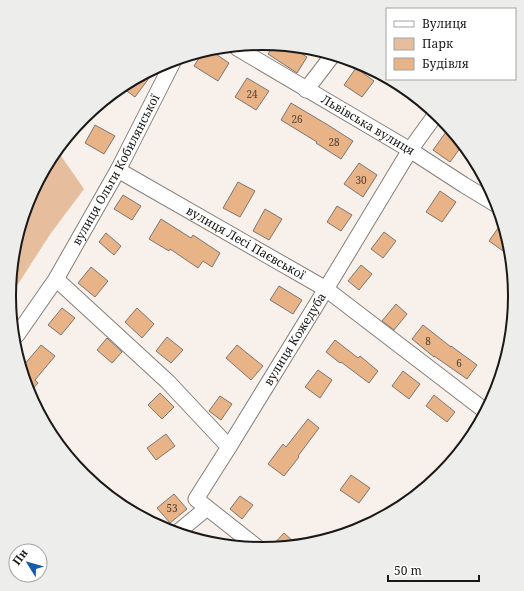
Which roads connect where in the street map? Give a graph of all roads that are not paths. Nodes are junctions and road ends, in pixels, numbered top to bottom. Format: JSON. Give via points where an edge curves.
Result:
{"nodes":[{"id":1,"x":240,"y":51,"type":"edge"},
{"id":2,"x":330,"y":59,"type":"edge"},
{"id":3,"x":170,"y":67,"type":"edge"},
{"id":4,"x":306,"y":90,"type":"junction"},
{"id":5,"x":433,"y":119,"type":"edge"},
{"id":6,"x":410,"y":150,"type":"junction"},
{"id":7,"x":118,"y":170,"type":"junction"},
{"id":8,"x":489,"y":200,"type":"edge"},
{"id":9,"x":56,"y":279,"type":"junction"},
{"id":10,"x":326,"y":290,"type":"junction"},
{"id":11,"x":19,"y":332,"type":"edge"},
{"id":12,"x":481,"y":408,"type":"edge"},
{"id":13,"x":229,"y":448,"type":"junction"},
{"id":14,"x":207,"y":508,"type":"junction"},
{"id":15,"x":183,"y":528,"type":"edge"},
{"id":16,"x":249,"y":541,"type":"edge"}],
"edges":[{"from":1,"to":4,"type":"street","name":"Львівська вулиця"},
{"from":2,"to":4,"type":"street"},
{"from":3,"to":7,"type":"street","name":"вулиця Ольги Кобилянської"},
{"from":4,"to":6,"type":"street","name":"Львівська вулиця"},
{"from":5,"to":6,"type":"street","name":"вулиця Кожедуба"},
{"from":6,"to":8,"type":"street","name":"Львівська вулиця"},
{"from":6,"to":10,"type":"street","name":"вулиця Кожедуба"},
{"from":7,"to":9,"type":"street","name":"вулиця Ольги Кобилянської"},
{"from":7,"to":10,"type":"street","name":"вулиця Лесі Паєвської"},
{"from":9,"to":11,"type":"street","name":"вулиця Ольги Кобилянської"},
{"from":9,"to":13,"type":"street","via":[[168,382]]},
{"from":10,"to":12,"type":"street","name":"вулиця Лесі Паєвської"},
{"from":10,"to":13,"type":"street","name":"вулиця Кожедуба"},
{"from":13,"to":14,"type":"street","name":"вулиця Кожедуба","via":[[196,499]]},
{"from":14,"to":15,"type":"street"},
{"from":14,"to":16,"type":"street","name":"вулиця Кожедуба"}]}
